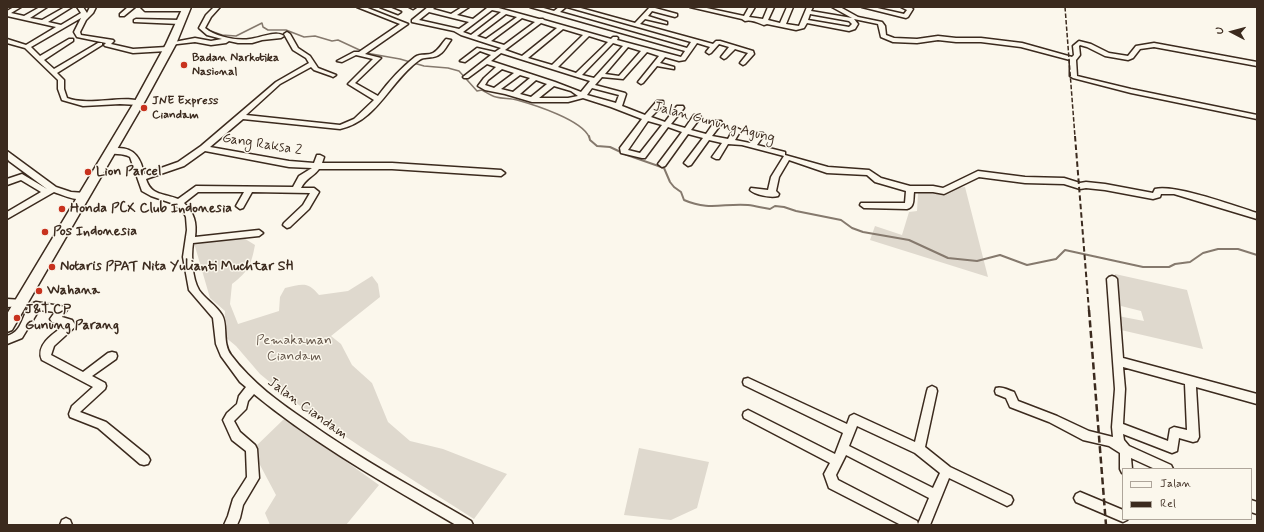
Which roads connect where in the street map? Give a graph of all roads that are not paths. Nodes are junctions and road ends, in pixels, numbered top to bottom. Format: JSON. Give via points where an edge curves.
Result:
{"nodes":[{"id":1,"x":18,"y":7,"type":"edge"},
{"id":2,"x":44,"y":7,"type":"edge"},
{"id":3,"x":70,"y":7,"type":"edge"},
{"id":4,"x":80,"y":7,"type":"edge"},
{"id":5,"x":93,"y":7,"type":"edge"},
{"id":6,"x":132,"y":7,"type":"edge"},
{"id":7,"x":144,"y":7,"type":"edge"},
{"id":8,"x":217,"y":7,"type":"edge"},
{"id":9,"x":360,"y":7,"type":"edge"},
{"id":10,"x":386,"y":7,"type":"edge"},
{"id":11,"x":466,"y":7,"type":"edge"},
{"id":12,"x":533,"y":7,"type":"edge"},
{"id":13,"x":563,"y":7,"type":"edge"},
{"id":14,"x":570,"y":7,"type":"edge"},
{"id":15,"x":693,"y":7,"type":"edge"},
{"id":16,"x":732,"y":7,"type":"edge"},
{"id":17,"x":752,"y":7,"type":"edge"},
{"id":18,"x":771,"y":7,"type":"edge"},
{"id":19,"x":790,"y":7,"type":"edge"},
{"id":20,"x":829,"y":7,"type":"edge"},
{"id":21,"x":835,"y":7,"type":"edge"},
{"id":22,"x":865,"y":7,"type":"edge"},
{"id":23,"x":904,"y":7,"type":"edge"},
{"id":24,"x":187,"y":8,"type":"edge"},
{"id":25,"x":431,"y":8,"type":"edge"},
{"id":26,"x":490,"y":8,"type":"edge"},
{"id":27,"x":652,"y":8,"type":"edge"},
{"id":28,"x":711,"y":9,"type":"edge"},
{"id":29,"x":809,"y":10,"type":"edge"},
{"id":30,"x":549,"y":11,"type":"edge"},
{"id":31,"x":398,"y":12,"type":"dead end"},
{"id":32,"x":505,"y":12,"type":"junction"},
{"id":33,"x":7,"y":13,"type":"edge"},
{"id":34,"x":122,"y":15,"type":"dead end"},
{"id":35,"x":453,"y":15,"type":"junction"},
{"id":36,"x":675,"y":15,"type":"dead end"},
{"id":37,"x":727,"y":15,"type":"junction"},
{"id":38,"x":825,"y":15,"type":"junction"},
{"id":39,"x":520,"y":17,"type":"junction"},
{"id":40,"x":644,"y":17,"type":"junction"},
{"id":41,"x":25,"y":18,"type":"junction"},
{"id":42,"x":745,"y":19,"type":"junction"},
{"id":43,"x":136,"y":21,"type":"dead end"},
{"id":44,"x":474,"y":21,"type":"junction"},
{"id":45,"x":805,"y":21,"type":"junction"},
{"id":46,"x":43,"y":22,"type":"junction"},
{"id":47,"x":180,"y":22,"type":"junction"},
{"id":48,"x":538,"y":22,"type":"junction"},
{"id":49,"x":629,"y":23,"type":"junction"},
{"id":50,"x":665,"y":23,"type":"dead end"},
{"id":51,"x":764,"y":23,"type":"junction"},
{"id":52,"x":636,"y":25,"type":"junction"},
{"id":53,"x":782,"y":26,"type":"junction"},
{"id":54,"x":63,"y":27,"type":"junction"},
{"id":55,"x":563,"y":29,"type":"junction"},
{"id":56,"x":459,"y":32,"type":"junction"},
{"id":57,"x":621,"y":32,"type":"junction"},
{"id":58,"x":587,"y":35,"type":"junction"},
{"id":59,"x":472,"y":37,"type":"junction"},
{"id":60,"x":71,"y":40,"type":"dead end"},
{"id":61,"x":448,"y":40,"type":"dead end"},
{"id":62,"x":7,"y":41,"type":"edge"},
{"id":63,"x":238,"y":41,"type":"junction"},
{"id":64,"x":487,"y":41,"type":"junction"},
{"id":65,"x":695,"y":41,"type":"junction"},
{"id":66,"x":612,"y":42,"type":"junction"},
{"id":67,"x":100,"y":44,"type":"dead end"},
{"id":68,"x":169,"y":46,"type":"junction"},
{"id":69,"x":627,"y":46,"type":"junction"},
{"id":70,"x":713,"y":46,"type":"junction"},
{"id":71,"x":28,"y":47,"type":"junction"},
{"id":72,"x":733,"y":47,"type":"junction"},
{"id":73,"x":645,"y":50,"type":"junction"},
{"id":74,"x":688,"y":50,"type":"junction"},
{"id":75,"x":500,"y":51,"type":"junction"},
{"id":76,"x":709,"y":52,"type":"dead end"},
{"id":77,"x":360,"y":54,"type":"junction"},
{"id":78,"x":662,"y":55,"type":"junction"},
{"id":79,"x":724,"y":57,"type":"dead end"},
{"id":80,"x":40,"y":59,"type":"junction"},
{"id":81,"x":526,"y":59,"type":"junction"},
{"id":82,"x":1073,"y":59,"type":"junction"},
{"id":83,"x":340,"y":61,"type":"dead end"},
{"id":84,"x":463,"y":62,"type":"dead end"},
{"id":85,"x":486,"y":62,"type":"junction"},
{"id":86,"x":743,"y":63,"type":"dead end"},
{"id":87,"x":312,"y":64,"type":"junction"},
{"id":88,"x":655,"y":64,"type":"junction"},
{"id":89,"x":1257,"y":64,"type":"edge"},
{"id":90,"x":501,"y":67,"type":"junction"},
{"id":91,"x":554,"y":68,"type":"junction"},
{"id":92,"x":672,"y":68,"type":"dead end"},
{"id":93,"x":54,"y":72,"type":"junction"},
{"id":94,"x":518,"y":72,"type":"junction"},
{"id":95,"x":578,"y":75,"type":"junction"},
{"id":96,"x":601,"y":75,"type":"junction"},
{"id":97,"x":333,"y":76,"type":"dead end"},
{"id":98,"x":466,"y":77,"type":"dead end"},
{"id":99,"x":534,"y":78,"type":"junction"},
{"id":100,"x":641,"y":82,"type":"dead end"},
{"id":101,"x":553,"y":83,"type":"junction"},
{"id":102,"x":594,"y":84,"type":"junction"},
{"id":103,"x":569,"y":89,"type":"junction"},
{"id":104,"x":496,"y":90,"type":"junction"},
{"id":105,"x":515,"y":94,"type":"junction"},
{"id":106,"x":583,"y":95,"type":"junction"},
{"id":107,"x":379,"y":100,"type":"junction"},
{"id":108,"x":532,"y":100,"type":"junction"},
{"id":109,"x":556,"y":100,"type":"junction"},
{"id":110,"x":139,"y":103,"type":"junction"},
{"id":111,"x":660,"y":103,"type":"dead end"},
{"id":112,"x":618,"y":106,"type":"junction"},
{"id":113,"x":680,"y":108,"type":"dead end"},
{"id":114,"x":698,"y":117,"type":"dead end"},
{"id":115,"x":1257,"y":117,"type":"edge"},
{"id":116,"x":239,"y":118,"type":"junction"},
{"id":117,"x":646,"y":118,"type":"junction"},
{"id":118,"x":718,"y":123,"type":"dead end"},
{"id":119,"x":667,"y":124,"type":"junction"},
{"id":120,"x":688,"y":130,"type":"junction"},
{"id":121,"x":737,"y":130,"type":"dead end"},
{"id":122,"x":760,"y":135,"type":"dead end"},
{"id":123,"x":707,"y":137,"type":"junction"},
{"id":124,"x":728,"y":142,"type":"junction"},
{"id":125,"x":752,"y":146,"type":"junction"},
{"id":126,"x":204,"y":148,"type":"junction"},
{"id":127,"x":110,"y":151,"type":"junction"},
{"id":128,"x":7,"y":153,"type":"edge"},
{"id":129,"x":784,"y":156,"type":"junction"},
{"id":130,"x":320,"y":157,"type":"dead end"},
{"id":131,"x":716,"y":157,"type":"dead end"},
{"id":132,"x":688,"y":163,"type":"dead end"},
{"id":133,"x":662,"y":164,"type":"dead end"},
{"id":134,"x":317,"y":166,"type":"junction"},
{"id":135,"x":501,"y":173,"type":"dead end"},
{"id":136,"x":142,"y":178,"type":"junction"},
{"id":137,"x":7,"y":182,"type":"edge"},
{"id":138,"x":249,"y":189,"type":"junction"},
{"id":139,"x":910,"y":189,"type":"junction"},
{"id":140,"x":296,"y":190,"type":"junction"},
{"id":141,"x":754,"y":190,"type":"dead end"},
{"id":142,"x":50,"y":191,"type":"junction"},
{"id":143,"x":84,"y":196,"type":"junction"},
{"id":144,"x":179,"y":203,"type":"junction"},
{"id":145,"x":864,"y":205,"type":"dead end"},
{"id":146,"x":240,"y":206,"type":"dead end"},
{"id":147,"x":8,"y":214,"type":"edge"},
{"id":148,"x":1257,"y":216,"type":"edge"},
{"id":149,"x":287,"y":225,"type":"dead end"},
{"id":150,"x":259,"y":233,"type":"dead end"},
{"id":151,"x":191,"y":240,"type":"junction"},
{"id":152,"x":1112,"y":279,"type":"dead end"},
{"id":153,"x":20,"y":303,"type":"junction"},
{"id":154,"x":7,"y":304,"type":"edge"},
{"id":155,"x":7,"y":326,"type":"edge"},
{"id":156,"x":7,"y":340,"type":"edge"},
{"id":157,"x":112,"y":356,"type":"dead end"},
{"id":158,"x":1118,"y":361,"type":"junction"},
{"id":159,"x":84,"y":377,"type":"junction"},
{"id":160,"x":1190,"y":381,"type":"junction"},
{"id":161,"x":748,"y":382,"type":"dead end"},
{"id":162,"x":253,"y":387,"type":"junction"},
{"id":163,"x":932,"y":391,"type":"dead end"},
{"id":164,"x":1000,"y":391,"type":"dead end"},
{"id":165,"x":1257,"y":399,"type":"edge"},
{"id":166,"x":748,"y":415,"type":"dead end"},
{"id":167,"x":1116,"y":427,"type":"junction"},
{"id":168,"x":850,"y":431,"type":"junction"},
{"id":169,"x":842,"y":448,"type":"junction"},
{"id":170,"x":920,"y":449,"type":"junction"},
{"id":171,"x":1124,"y":450,"type":"junction"},
{"id":172,"x":144,"y":460,"type":"dead end"},
{"id":173,"x":838,"y":460,"type":"junction"},
{"id":174,"x":1126,"y":468,"type":"edge"},
{"id":175,"x":1165,"y":468,"type":"edge"},
{"id":176,"x":946,"y":471,"type":"junction"},
{"id":177,"x":936,"y":495,"type":"junction"},
{"id":178,"x":1080,"y":498,"type":"dead end"},
{"id":179,"x":1006,"y":500,"type":"dead end"},
{"id":180,"x":1122,"y":516,"type":"edge"},
{"id":181,"x":230,"y":525,"type":"edge"},
{"id":182,"x":467,"y":525,"type":"edge"},
{"id":183,"x":913,"y":525,"type":"edge"},
{"id":184,"x":924,"y":525,"type":"edge"}],
"edges":[{"from":1,"to":33,"type":"street"},
{"from":2,"to":41,"type":"street"},
{"from":3,"to":46,"type":"street"},
{"from":4,"to":54,"type":"street","via":[[84,13]]},
{"from":5,"to":68,"type":"street","via":[[83,19],[77,32],[79,36],[111,41],[106,45],[129,51]]},
{"from":6,"to":34,"type":"street"},
{"from":7,"to":24,"type":"street","via":[[164,10]]},
{"from":8,"to":63,"type":"street","via":[[208,16],[202,28],[207,33]]},
{"from":9,"to":77,"type":"street","via":[[405,24]]},
{"from":10,"to":31,"type":"street"},
{"from":11,"to":35,"type":"street"},
{"from":12,"to":30,"type":"street"},
{"from":13,"to":30,"type":"street"},
{"from":14,"to":49,"type":"street"},
{"from":15,"to":28,"type":"street"},
{"from":16,"to":37,"type":"street"},
{"from":17,"to":42,"type":"street"},
{"from":18,"to":51,"type":"street"},
{"from":19,"to":53,"type":"street"},
{"from":20,"to":38,"type":"street"},
{"from":21,"to":82,"type":"street","via":[[856,18],[880,23],[883,36],[890,39],[922,42],[936,38],[981,40],[1022,45]]},
{"from":22,"to":23,"type":"street","via":[[906,16],[910,9]]},
{"from":24,"to":47,"type":"highway"},
{"from":25,"to":35,"type":"street"},
{"from":25,"to":56,"type":"street","via":[[414,20]]},
{"from":26,"to":32,"type":"street"},
{"from":26,"to":44,"type":"street"},
{"from":27,"to":36,"type":"street"},
{"from":27,"to":40,"type":"street"},
{"from":28,"to":37,"type":"street"},
{"from":29,"to":38,"type":"street"},
{"from":29,"to":45,"type":"street"},
{"from":30,"to":48,"type":"street"},
{"from":30,"to":57,"type":"street"},
{"from":32,"to":39,"type":"street"},
{"from":32,"to":59,"type":"street"},
{"from":33,"to":41,"type":"street"},
{"from":35,"to":44,"type":"street"},
{"from":37,"to":42,"type":"street"},
{"from":38,"to":45,"type":"street","via":[[851,20],[855,24],[850,29]]},
{"from":39,"to":48,"type":"street"},
{"from":39,"to":64,"type":"street"},
{"from":40,"to":50,"type":"street"},
{"from":40,"to":52,"type":"street"},
{"from":41,"to":46,"type":"street"},
{"from":42,"to":51,"type":"street"},
{"from":43,"to":47,"type":"street"},
{"from":44,"to":56,"type":"street"},
{"from":45,"to":53,"type":"street","via":[[799,28]]},
{"from":46,"to":54,"type":"street"},
{"from":47,"to":68,"type":"highway"},
{"from":48,"to":55,"type":"street"},
{"from":48,"to":75,"type":"street"},
{"from":49,"to":52,"type":"street"},
{"from":49,"to":57,"type":"street"},
{"from":51,"to":53,"type":"street"},
{"from":52,"to":65,"type":"street"},
{"from":54,"to":71,"type":"street"},
{"from":55,"to":58,"type":"street"},
{"from":55,"to":81,"type":"street"},
{"from":56,"to":59,"type":"street"},
{"from":57,"to":66,"type":"street"},
{"from":57,"to":74,"type":"street"},
{"from":58,"to":66,"type":"street"},
{"from":58,"to":91,"type":"street"},
{"from":59,"to":64,"type":"street"},
{"from":60,"to":80,"type":"street"},
{"from":61,"to":107,"type":"street","via":[[435,55],[420,56],[403,71]]},
{"from":62,"to":71,"type":"street"},
{"from":63,"to":68,"type":"street","via":[[211,43],[195,40]]},
{"from":63,"to":87,"type":"street","via":[[284,35],[294,49],[308,57]]},
{"from":64,"to":75,"type":"street"},
{"from":65,"to":70,"type":"street"},
{"from":65,"to":74,"type":"street"},
{"from":66,"to":69,"type":"street"},
{"from":66,"to":95,"type":"street"},
{"from":67,"to":93,"type":"street"},
{"from":68,"to":110,"type":"highway"},
{"from":69,"to":73,"type":"street"},
{"from":69,"to":96,"type":"street"},
{"from":70,"to":72,"type":"street","via":[[718,42]]},
{"from":70,"to":76,"type":"street"},
{"from":71,"to":80,"type":"street"},
{"from":72,"to":79,"type":"street"},
{"from":72,"to":86,"type":"street","via":[[751,53]]},
{"from":73,"to":78,"type":"street"},
{"from":73,"to":96,"type":"street","via":[[621,78]]},
{"from":74,"to":78,"type":"street","via":[[681,59]]},
{"from":75,"to":81,"type":"street"},
{"from":75,"to":84,"type":"street","via":[[479,49]]},
{"from":75,"to":85,"type":"street"},
{"from":77,"to":83,"type":"street","via":[[356,53]]},
{"from":77,"to":107,"type":"street","via":[[378,59],[351,84]]},
{"from":78,"to":88,"type":"street"},
{"from":80,"to":93,"type":"street"},
{"from":81,"to":91,"type":"street"},
{"from":82,"to":89,"type":"street","via":[[1077,57],[1076,45],[1081,43],[1107,55],[1126,58],[1131,57],[1138,47],[1154,45]]},
{"from":82,"to":115,"type":"street","via":[[1075,77]]},
{"from":85,"to":90,"type":"street","name":"Jalan Gunung Agung"},
{"from":85,"to":98,"type":"street"},
{"from":87,"to":97,"type":"street","via":[[316,69]]},
{"from":87,"to":116,"type":"street","via":[[278,83]]},
{"from":88,"to":92,"type":"street"},
{"from":88,"to":100,"type":"street"},
{"from":90,"to":94,"type":"street","name":"Jalan Gunung Agung"},
{"from":90,"to":104,"type":"street","via":[[480,84],[484,88]]},
{"from":91,"to":95,"type":"street"},
{"from":93,"to":110,"type":"street","via":[[61,80],[64,99],[70,102],[85,105]]},
{"from":94,"to":99,"type":"street","name":"Jalan Gunung Agung"},
{"from":94,"to":104,"type":"street"},
{"from":95,"to":102,"type":"street"},
{"from":96,"to":102,"type":"street"},
{"from":99,"to":101,"type":"street","name":"Jalan Gunung Agung"},
{"from":99,"to":105,"type":"street"},
{"from":101,"to":103,"type":"street","name":"Jalan Gunung Agung"},
{"from":101,"to":108,"type":"street"},
{"from":102,"to":106,"type":"street"},
{"from":102,"to":112,"type":"street","via":[[623,94]]},
{"from":103,"to":106,"type":"street","name":"Jalan Gunung Agung"},
{"from":103,"to":109,"type":"street"},
{"from":104,"to":105,"type":"street"},
{"from":105,"to":108,"type":"street"},
{"from":106,"to":109,"type":"street","via":[[572,100]]},
{"from":106,"to":112,"type":"street","name":"Jalan Gunung Agung"},
{"from":107,"to":116,"type":"street","via":[[352,124],[344,126]]},
{"from":108,"to":109,"type":"street"},
{"from":110,"to":127,"type":"highway"},
{"from":111,"to":117,"type":"street"},
{"from":112,"to":117,"type":"street","name":"Jalan Gunung Agung"},
{"from":113,"to":119,"type":"street"},
{"from":114,"to":120,"type":"street"},
{"from":116,"to":126,"type":"street"},
{"from":117,"to":119,"type":"street","name":"Jalan Gunung Agung"},
{"from":117,"to":119,"type":"street","via":[[624,151],[642,156]]},
{"from":118,"to":123,"type":"street"},
{"from":119,"to":120,"type":"street","name":"Jalan Gunung Agung"},
{"from":120,"to":123,"type":"street","name":"Jalan Gunung Agung"},
{"from":120,"to":133,"type":"street"},
{"from":121,"to":124,"type":"street"},
{"from":122,"to":125,"type":"street"},
{"from":123,"to":124,"type":"street","name":"Jalan Gunung Agung"},
{"from":123,"to":132,"type":"street"},
{"from":124,"to":125,"type":"street","name":"Jalan Gunung Agung"},
{"from":124,"to":131,"type":"street"},
{"from":125,"to":129,"type":"street","name":"Jalan Gunung Agung"},
{"from":126,"to":134,"type":"street","name":"Gang Raksa 2","via":[[289,164]]},
{"from":126,"to":136,"type":"street","via":[[180,164]]},
{"from":127,"to":136,"type":"street","via":[[132,154],[137,160]]},
{"from":127,"to":143,"type":"highway"},
{"from":128,"to":142,"type":"street"},
{"from":129,"to":139,"type":"street","name":"Jalan Gunung Agung","via":[[828,170],[869,174],[878,180]]},
{"from":129,"to":141,"type":"street","via":[[775,177],[773,194]]},
{"from":130,"to":134,"type":"street"},
{"from":134,"to":135,"type":"street","name":"Gang Raksa 2","via":[[392,166]]},
{"from":134,"to":140,"type":"street","via":[[310,176],[302,178]]},
{"from":136,"to":144,"type":"street","via":[[147,192]]},
{"from":137,"to":142,"type":"street","via":[[22,177]]},
{"from":138,"to":140,"type":"street"},
{"from":138,"to":144,"type":"street","via":[[196,189]]},
{"from":138,"to":146,"type":"street"},
{"from":139,"to":145,"type":"street","via":[[907,206]]},
{"from":139,"to":148,"type":"street","name":"Jalan Gunung Agung","via":[[944,191],[978,174],[1025,180],[1064,181],[1080,186],[1100,186],[1153,196],[1157,195],[1158,190],[1174,191]]},
{"from":140,"to":149,"type":"street","via":[[315,192],[306,207]]},
{"from":142,"to":143,"type":"street"},
{"from":142,"to":147,"type":"street"},
{"from":143,"to":153,"type":"highway"},
{"from":144,"to":151,"type":"street","name":"Jalan Ciandam","via":[[192,222]]},
{"from":150,"to":151,"type":"street"},
{"from":151,"to":162,"type":"street","name":"Jalan Ciandam","via":[[187,259],[194,290],[218,317],[221,344],[226,356]]},
{"from":152,"to":158,"type":"street"},
{"from":153,"to":154,"type":"street"},
{"from":153,"to":155,"type":"highway"},
{"from":156,"to":159,"type":"street","via":[[20,335],[36,306],[62,310],[55,319],[71,326],[54,338],[46,357]]},
{"from":157,"to":159,"type":"street"},
{"from":158,"to":160,"type":"street"},
{"from":158,"to":167,"type":"street","via":[[1120,389]]},
{"from":159,"to":172,"type":"street","via":[[101,386],[76,409],[74,414],[102,425]]},
{"from":160,"to":165,"type":"street"},
{"from":160,"to":167,"type":"street","via":[[1193,437],[1174,432],[1172,448]]},
{"from":161,"to":168,"type":"street"},
{"from":162,"to":181,"type":"street","via":[[244,396],[242,406],[228,420],[236,436],[251,448],[253,472],[252,482],[237,503]]},
{"from":162,"to":182,"type":"street","name":"Jalan Ciandam","via":[[285,413],[339,450]]},
{"from":163,"to":170,"type":"street"},
{"from":164,"to":171,"type":"street","via":[[1010,396],[1014,404],[1087,436],[1112,442]]},
{"from":166,"to":173,"type":"street"},
{"from":167,"to":171,"type":"street"},
{"from":168,"to":169,"type":"street"},
{"from":168,"to":170,"type":"street","via":[[856,419]]},
{"from":169,"to":173,"type":"street"},
{"from":169,"to":177,"type":"street"},
{"from":170,"to":176,"type":"street"},
{"from":171,"to":174,"type":"street"},
{"from":171,"to":175,"type":"street"},
{"from":173,"to":183,"type":"street","via":[[830,474],[833,484]]},
{"from":176,"to":177,"type":"street"},
{"from":176,"to":179,"type":"street"},
{"from":177,"to":184,"type":"street"},
{"from":178,"to":180,"type":"street"}]}
